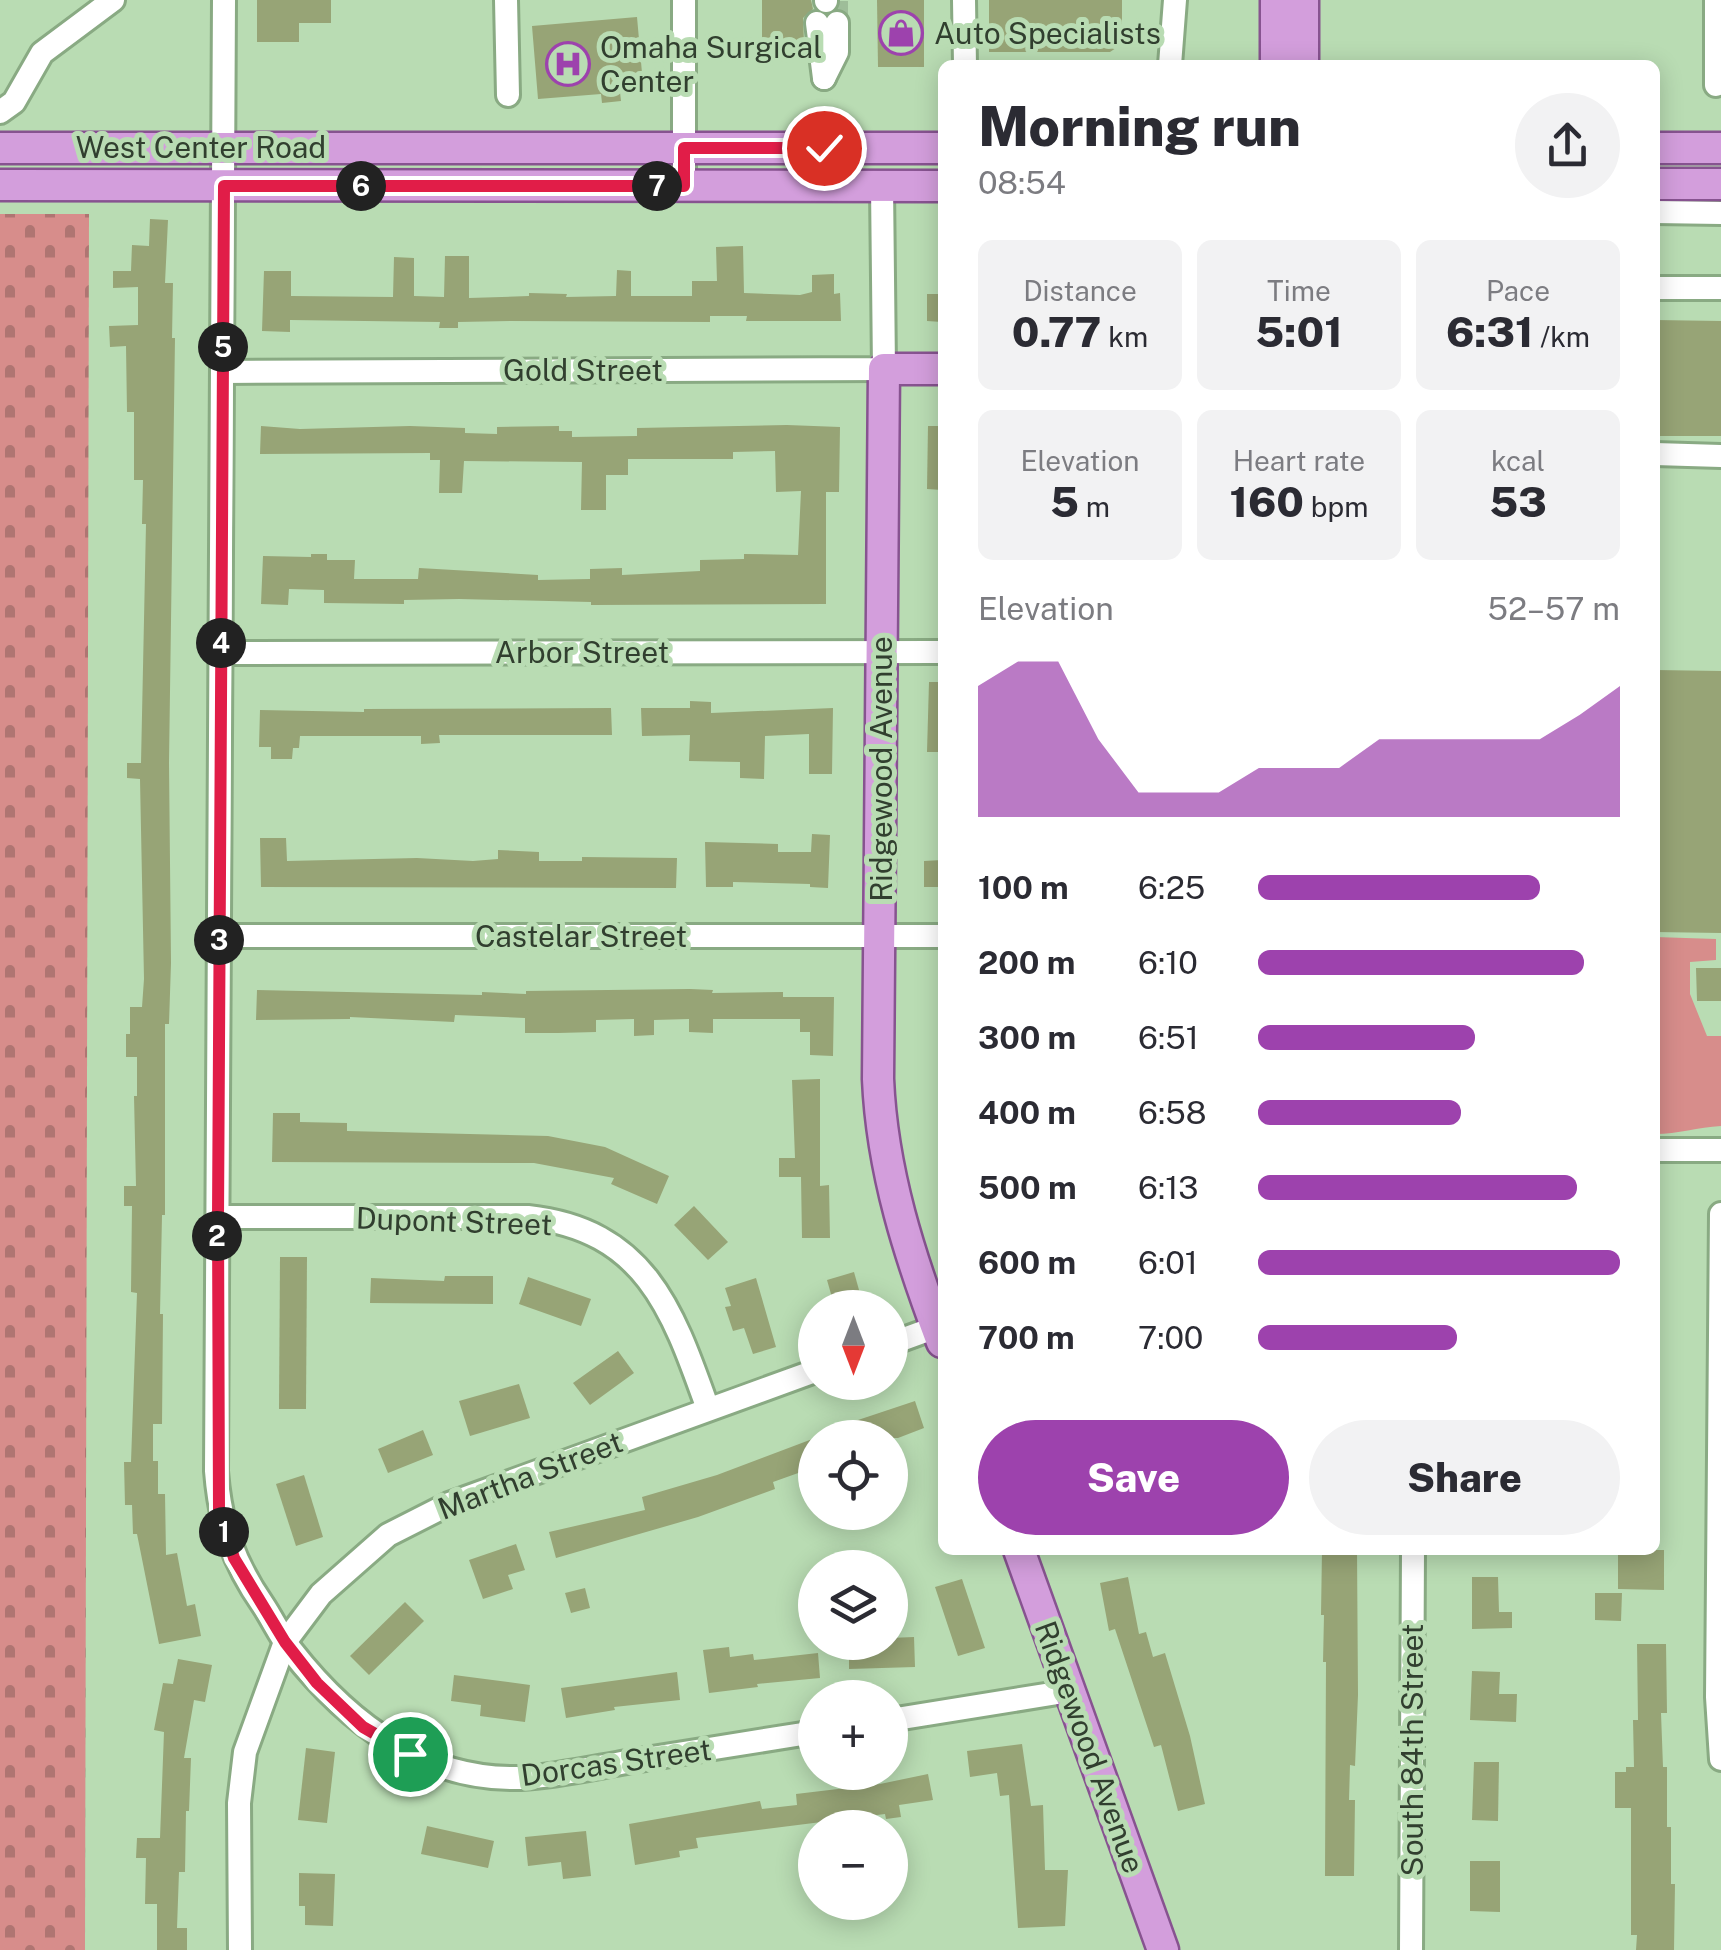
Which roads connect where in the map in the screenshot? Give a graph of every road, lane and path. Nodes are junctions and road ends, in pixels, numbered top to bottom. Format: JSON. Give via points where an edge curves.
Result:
{"nodes":[{"id":1,"x":113,"y":0,"type":"edge"},
{"id":2,"x":224,"y":0,"type":"edge"},
{"id":3,"x":506,"y":0,"type":"edge"},
{"id":4,"x":684,"y":0,"type":"edge"},
{"id":5,"x":964,"y":0,"type":"edge"},
{"id":6,"x":1175,"y":0,"type":"edge"},
{"id":7,"x":1716,"y":0,"type":"edge"},
{"id":8,"x":1285,"y":4,"type":"edge"},
{"id":9,"x":827,"y":8,"type":"tunnel mouth"},
{"id":10,"x":966,"y":60,"type":"edge"},
{"id":11,"x":1170,"y":60,"type":"edge"},
{"id":12,"x":1267,"y":60,"type":"edge"},
{"id":13,"x":1277,"y":60,"type":"edge"},
{"id":14,"x":1301,"y":60,"type":"edge"},
{"id":15,"x":824,"y":78,"type":"dead end"},
{"id":16,"x":1716,"y":85,"type":"dead end"},
{"id":17,"x":508,"y":95,"type":"dead end"},
{"id":18,"x":0,"y":112,"type":"edge"},
{"id":19,"x":224,"y":146,"type":"junction"},
{"id":20,"x":0,"y":148,"type":"edge"},
{"id":21,"x":684,"y":148,"type":"junction"},
{"id":22,"x":938,"y":148,"type":"edge"},
{"id":23,"x":1660,"y":148,"type":"edge"},
{"id":24,"x":1721,"y":148,"type":"edge"},
{"id":25,"x":1660,"y":184,"type":"edge"},
{"id":26,"x":1721,"y":184,"type":"edge"},
{"id":27,"x":0,"y":185,"type":"edge"},
{"id":28,"x":224,"y":186,"type":"junction"},
{"id":29,"x":684,"y":186,"type":"junction"},
{"id":30,"x":882,"y":186,"type":"junction"},
{"id":31,"x":938,"y":186,"type":"edge"},
{"id":32,"x":1660,"y":212,"type":"edge"},
{"id":33,"x":1721,"y":212,"type":"edge"},
{"id":34,"x":1660,"y":288,"type":"edge"},
{"id":35,"x":1721,"y":288,"type":"edge"},
{"id":36,"x":884,"y":369,"type":"junction"},
{"id":37,"x":938,"y":369,"type":"edge"},
{"id":38,"x":222,"y":372,"type":"junction"},
{"id":39,"x":1660,"y":454,"type":"edge"},
{"id":40,"x":1721,"y":456,"type":"edge"},
{"id":41,"x":881,"y":652,"type":"junction"},
{"id":42,"x":938,"y":652,"type":"edge"},
{"id":43,"x":221,"y":653,"type":"junction"},
{"id":44,"x":219,"y":936,"type":"junction"},
{"id":45,"x":880,"y":936,"type":"junction"},
{"id":46,"x":938,"y":936,"type":"edge"},
{"id":47,"x":1660,"y":1150,"type":"edge"},
{"id":48,"x":1721,"y":1150,"type":"edge"},
{"id":49,"x":1721,"y":1214,"type":"edge"},
{"id":50,"x":218,"y":1217,"type":"junction"},
{"id":51,"x":938,"y":1323,"type":"edge"},
{"id":52,"x":938,"y":1332,"type":"edge"},
{"id":53,"x":908,"y":1339,"type":"edge"},
{"id":54,"x":798,"y":1377,"type":"edge"},
{"id":55,"x":708,"y":1409,"type":"junction"},
{"id":56,"x":1021,"y":1555,"type":"edge"},
{"id":57,"x":1413,"y":1555,"type":"edge"},
{"id":58,"x":285,"y":1642,"type":"junction"},
{"id":59,"x":1070,"y":1691,"type":"junction"},
{"id":60,"x":908,"y":1717,"type":"edge"},
{"id":61,"x":798,"y":1735,"type":"edge"},
{"id":62,"x":1721,"y":1759,"type":"edge"},
{"id":63,"x":1159,"y":1948,"type":"edge"},
{"id":64,"x":240,"y":1950,"type":"edge"},
{"id":65,"x":1411,"y":1950,"type":"edge"}],
"edges":[{"from":1,"to":18,"type":"street","via":[[42,54],[14,102]]},
{"from":2,"to":19,"type":"street","name":"Dorcas Street"},
{"from":3,"to":17,"type":"street"},
{"from":4,"to":21,"type":"street"},
{"from":5,"to":10,"type":"street"},
{"from":6,"to":11,"type":"street"},
{"from":7,"to":16,"type":"street"},
{"from":8,"to":12,"type":"main road"},
{"from":8,"to":13,"type":"main road"},
{"from":8,"to":14,"type":"main road"},
{"from":9,"to":15,"type":"street"},
{"from":19,"to":20,"type":"main road","name":"West Center Road"},
{"from":19,"to":21,"type":"main road","name":"West Center Road"},
{"from":19,"to":28,"type":"street","name":"Dorcas Street"},
{"from":21,"to":22,"type":"main road","name":"West Center Road"},
{"from":21,"to":29,"type":"street"},
{"from":23,"to":24,"type":"main road"},
{"from":25,"to":26,"type":"main road"},
{"from":27,"to":28,"type":"main road","name":"West Center Road"},
{"from":28,"to":29,"type":"main road","name":"West Center Road"},
{"from":28,"to":38,"type":"street","name":"Dorcas Street"},
{"from":29,"to":30,"type":"main road","name":"West Center Road"},
{"from":30,"to":31,"type":"main road","name":"West Center Road"},
{"from":30,"to":36,"type":"street","name":"Ridgewood Avenue"},
{"from":32,"to":33,"type":"street"},
{"from":34,"to":35,"type":"street"},
{"from":36,"to":37,"type":"main road","name":"Gold Street"},
{"from":36,"to":38,"type":"street","name":"Gold Street"},
{"from":36,"to":41,"type":"main road","name":"Ridgewood Avenue"},
{"from":38,"to":43,"type":"street","name":"Dorcas Street"},
{"from":39,"to":40,"type":"street"},
{"from":41,"to":42,"type":"street","name":"Arbor Street"},
{"from":41,"to":43,"type":"street","name":"Arbor Street"},
{"from":41,"to":45,"type":"main road","name":"Ridgewood Avenue"},
{"from":43,"to":44,"type":"street","name":"Dorcas Street"},
{"from":44,"to":45,"type":"street","name":"Castelar Street"},
{"from":44,"to":50,"type":"street","name":"Dorcas Street"},
{"from":45,"to":46,"type":"street","name":"Castelar Street"},
{"from":45,"to":51,"type":"main road","name":"Ridgewood Avenue","via":[[884,1158]]},
{"from":47,"to":48,"type":"street"},
{"from":49,"to":62,"type":"street"},
{"from":50,"to":55,"type":"street","name":"Dupont Street","via":[[528,1217],[588,1231],[652,1282],[678,1327]]},
{"from":50,"to":58,"type":"street","name":"Dorcas Street","via":[[219,1510],[234,1558]]},
{"from":52,"to":53,"type":"street"},
{"from":54,"to":55,"type":"street","name":"Martha Street"},
{"from":55,"to":58,"type":"street","name":"Martha Street","via":[[409,1522],[321,1594]]},
{"from":56,"to":59,"type":"main road","name":"Ridgewood Avenue"},
{"from":57,"to":65,"type":"street","name":"South 84th Street"},
{"from":58,"to":61,"type":"street","name":"Dorcas Street","via":[[363,1727],[410,1754],[470,1774],[544,1776]]},
{"from":58,"to":64,"type":"street","name":"Martha Street","via":[[241,1776]]},
{"from":59,"to":60,"type":"street"},
{"from":59,"to":63,"type":"main road","name":"Ridgewood Avenue"}]}
